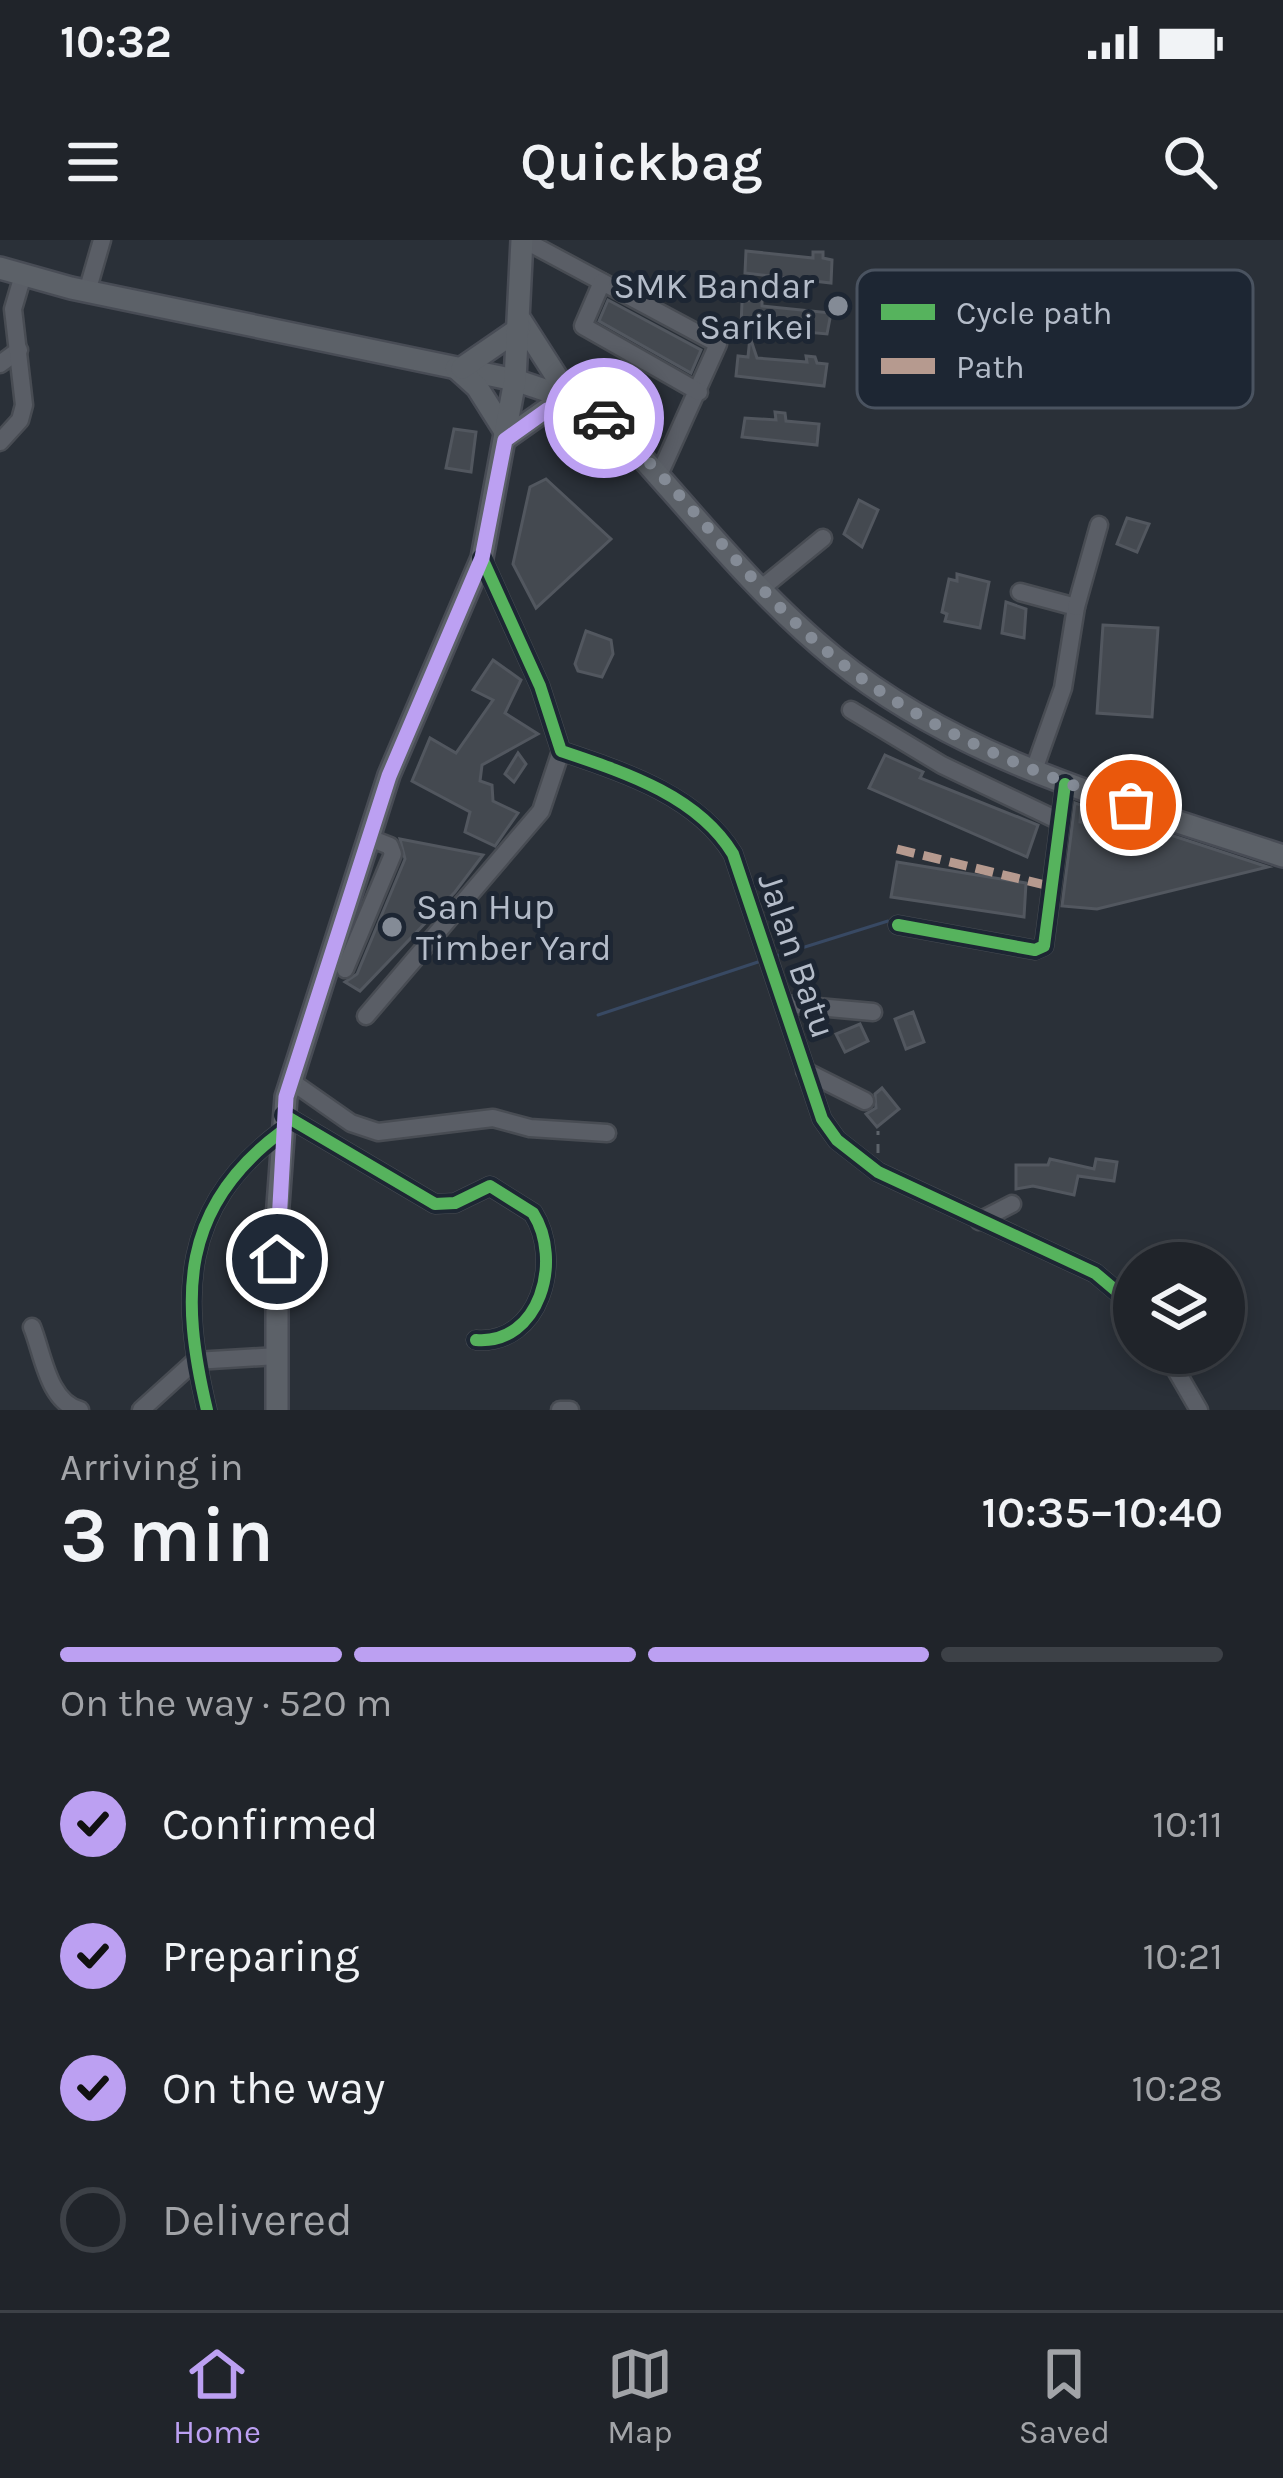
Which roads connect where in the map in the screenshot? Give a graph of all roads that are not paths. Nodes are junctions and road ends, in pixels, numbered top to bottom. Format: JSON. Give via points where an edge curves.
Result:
{"nodes":[{"id":1,"x":102,"y":240,"type":"edge"},
{"id":2,"x":523,"y":240,"type":"edge"},
{"id":3,"x":0,"y":268,"type":"edge"},
{"id":4,"x":23,"y":275,"type":"junction"},
{"id":5,"x":602,"y":281,"type":"junction"},
{"id":6,"x":87,"y":292,"type":"junction"},
{"id":7,"x":520,"y":324,"type":"junction"},
{"id":8,"x":19,"y":350,"type":"junction"},
{"id":9,"x":0,"y":364,"type":"edge"},
{"id":10,"x":459,"y":368,"type":"junction"},
{"id":11,"x":515,"y":380,"type":"junction"},
{"id":12,"x":699,"y":392,"type":"junction"},
{"id":13,"x":578,"y":401,"type":"junction"},
{"id":14,"x":506,"y":436,"type":"junction"},
{"id":15,"x":0,"y":442,"type":"edge"},
{"id":16,"x":659,"y":475,"type":"junction"},
{"id":17,"x":1099,"y":525,"type":"dead end"},
{"id":18,"x":823,"y":538,"type":"dead end"},
{"id":19,"x":482,"y":558,"type":"junction"},
{"id":20,"x":763,"y":587,"type":"junction"},
{"id":21,"x":1020,"y":592,"type":"dead end"},
{"id":22,"x":1076,"y":607,"type":"junction"},
{"id":23,"x":851,"y":710,"type":"dead end"},
{"id":24,"x":561,"y":751,"type":"junction"},
{"id":25,"x":1034,"y":770,"type":"junction"},
{"id":26,"x":1065,"y":784,"type":"junction"},
{"id":27,"x":1057,"y":820,"type":"junction"},
{"id":28,"x":367,"y":838,"type":"junction"},
{"id":29,"x":1283,"y":856,"type":"edge"},
{"id":30,"x":898,"y":925,"type":"dead end"},
{"id":31,"x":345,"y":969,"type":"dead end"},
{"id":32,"x":785,"y":1007,"type":"junction"},
{"id":33,"x":873,"y":1012,"type":"dead end"},
{"id":34,"x":366,"y":1016,"type":"dead end"},
{"id":35,"x":825,"y":1023,"type":"dead end"},
{"id":36,"x":806,"y":1071,"type":"junction"},
{"id":37,"x":290,"y":1081,"type":"junction"},
{"id":38,"x":866,"y":1101,"type":"dead end"},
{"id":39,"x":283,"y":1123,"type":"junction"},
{"id":40,"x":607,"y":1132,"type":"dead end"},
{"id":41,"x":1012,"y":1204,"type":"dead end"},
{"id":42,"x":979,"y":1221,"type":"junction"},
{"id":43,"x":1113,"y":1288,"type":"edge"},
{"id":44,"x":32,"y":1327,"type":"dead end"},
{"id":45,"x":476,"y":1340,"type":"dead end"},
{"id":46,"x":277,"y":1356,"type":"junction"},
{"id":47,"x":195,"y":1360,"type":"junction"},
{"id":48,"x":1178,"y":1374,"type":"edge"},
{"id":49,"x":80,"y":1410,"type":"edge"},
{"id":50,"x":141,"y":1410,"type":"edge"},
{"id":51,"x":207,"y":1410,"type":"edge"},
{"id":52,"x":277,"y":1410,"type":"edge"},
{"id":53,"x":560,"y":1410,"type":"edge"},
{"id":54,"x":570,"y":1410,"type":"edge"},
{"id":55,"x":1199,"y":1410,"type":"edge"}],
"edges":[{"from":1,"to":6,"type":"street"},
{"from":2,"to":5,"type":"street"},
{"from":2,"to":7,"type":"main road"},
{"from":3,"to":4,"type":"main road"},
{"from":4,"to":6,"type":"main road"},
{"from":4,"to":8,"type":"street","via":[[14,309]]},
{"from":5,"to":12,"type":"street","via":[[583,326]]},
{"from":5,"to":12,"type":"street","via":[[718,344]]},
{"from":6,"to":10,"type":"main road"},
{"from":7,"to":10,"type":"main road"},
{"from":7,"to":11,"type":"main road"},
{"from":7,"to":13,"type":"main road"},
{"from":8,"to":9,"type":"street"},
{"from":8,"to":15,"type":"street","via":[[24,405]]},
{"from":10,"to":11,"type":"main road"},
{"from":10,"to":14,"type":"main road"},
{"from":11,"to":13,"type":"main road"},
{"from":11,"to":14,"type":"main road"},
{"from":12,"to":16,"type":"street"},
{"from":13,"to":14,"type":"main road"},
{"from":13,"to":16,"type":"main road"},
{"from":14,"to":19,"type":"main road"},
{"from":16,"to":20,"type":"main road"},
{"from":17,"to":22,"type":"street"},
{"from":18,"to":20,"type":"street"},
{"from":19,"to":24,"type":"street"},
{"from":19,"to":28,"type":"main road"},
{"from":20,"to":25,"type":"main road","via":[[834,657],[911,711]]},
{"from":21,"to":22,"type":"street"},
{"from":22,"to":25,"type":"street","via":[[1063,688]]},
{"from":23,"to":27,"type":"street"},
{"from":24,"to":32,"type":"street","name":"Jalan Batu","via":[[664,793],[719,831]]},
{"from":24,"to":34,"type":"street","via":[[541,811]]},
{"from":25,"to":26,"type":"main road"},
{"from":26,"to":27,"type":"street"},
{"from":26,"to":29,"type":"main road"},
{"from":27,"to":30,"type":"street","via":[[1044,946]]},
{"from":28,"to":31,"type":"street","via":[[393,854]]},
{"from":28,"to":37,"type":"main road"},
{"from":32,"to":33,"type":"street"},
{"from":32,"to":35,"type":"street","name":"Jalan Batu"},
{"from":32,"to":36,"type":"street","name":"Jalan Batu"},
{"from":36,"to":38,"type":"street","name":"Jalan Batu"},
{"from":36,"to":42,"type":"street","name":"Jalan Batu","via":[[828,1129],[878,1172]]},
{"from":37,"to":39,"type":"main road"},
{"from":37,"to":40,"type":"street","via":[[378,1132],[493,1118]]},
{"from":39,"to":45,"type":"street","via":[[435,1204],[490,1186],[533,1213],[544,1248],[536,1310],[503,1339]]},
{"from":39,"to":46,"type":"main road"},
{"from":39,"to":47,"type":"street","via":[[238,1169],[199,1234],[191,1292]]},
{"from":41,"to":42,"type":"street"},
{"from":42,"to":43,"type":"street","name":"Jalan Batu"},
{"from":44,"to":49,"type":"street","via":[[53,1389]]},
{"from":46,"to":47,"type":"street"},
{"from":46,"to":52,"type":"main road"},
{"from":47,"to":50,"type":"street"},
{"from":47,"to":51,"type":"street"},
{"from":48,"to":55,"type":"street"},
{"from":53,"to":54,"type":"street"}]}
